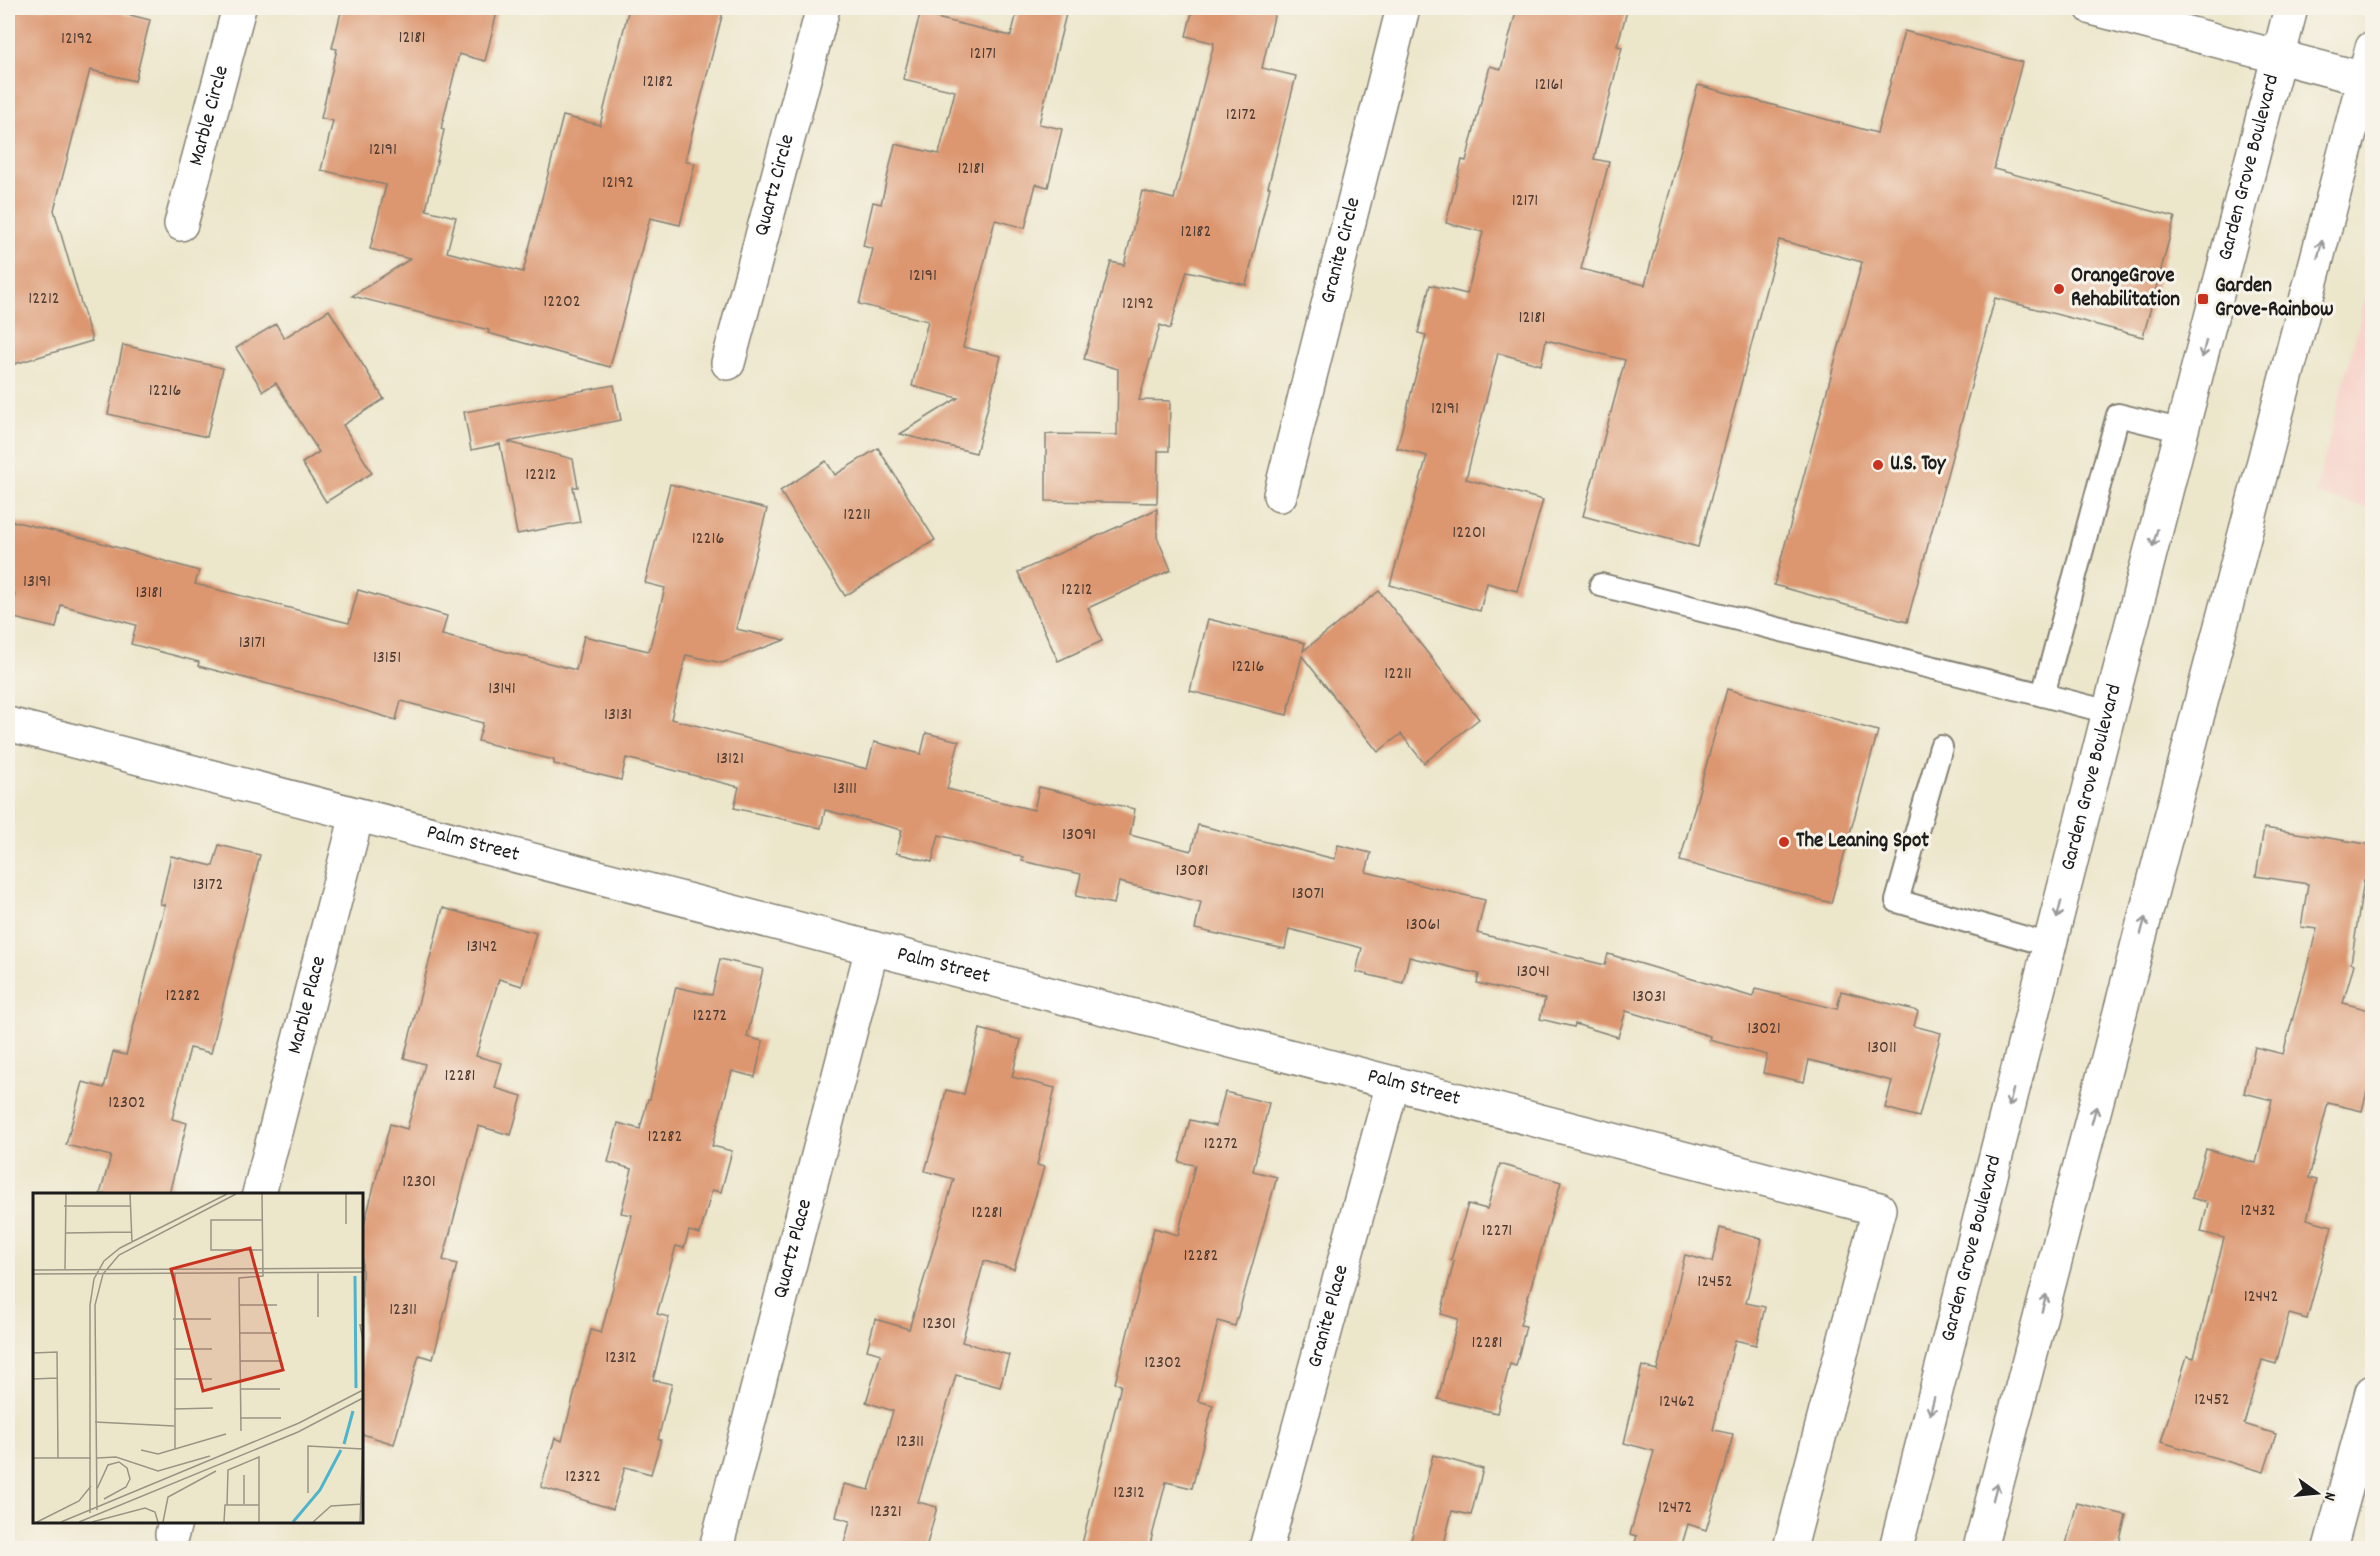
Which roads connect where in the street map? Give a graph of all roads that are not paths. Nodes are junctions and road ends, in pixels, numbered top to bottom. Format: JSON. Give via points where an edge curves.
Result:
{"nodes":[{"id":1,"x":239,"y":8,"type":"edge"},
{"id":2,"x":823,"y":8,"type":"edge"},
{"id":3,"x":1403,"y":8,"type":"edge"},
{"id":4,"x":2092,"y":8,"type":"edge"},
{"id":5,"x":2291,"y":8,"type":"edge"},
{"id":6,"x":2373,"y":48,"type":"edge"},
{"id":7,"x":2279,"y":56,"type":"junction"},
{"id":8,"x":2364,"y":79,"type":"junction"},
{"id":9,"x":182,"y":224,"type":"dead end"},
{"id":10,"x":728,"y":363,"type":"dead end"},
{"id":11,"x":2183,"y":431,"type":"junction"},
{"id":12,"x":1280,"y":495,"type":"dead end"},
{"id":13,"x":1601,"y":585,"type":"dead end"},
{"id":14,"x":2043,"y":695,"type":"junction"},
{"id":15,"x":2109,"y":712,"type":"junction"},
{"id":16,"x":8,"y":724,"type":"edge"},
{"id":17,"x":1941,"y":747,"type":"dead end"},
{"id":18,"x":357,"y":815,"type":"junction"},
{"id":19,"x":2050,"y":945,"type":"junction"},
{"id":20,"x":872,"y":948,"type":"junction"},
{"id":21,"x":1392,"y":1083,"type":"junction"},
{"id":22,"x":259,"y":1193,"type":"edge"},
{"id":23,"x":2373,"y":1392,"type":"edge"},
{"id":24,"x":716,"y":1548,"type":"edge"},
{"id":25,"x":1266,"y":1548,"type":"edge"},
{"id":26,"x":1790,"y":1548,"type":"edge"},
{"id":27,"x":1896,"y":1548,"type":"edge"},
{"id":28,"x":1980,"y":1548,"type":"edge"},
{"id":29,"x":2330,"y":1548,"type":"edge"}],
"edges":[{"from":1,"to":9,"type":"street","name":"Marble Circle"},
{"from":2,"to":10,"type":"street","name":"Quartz Circle"},
{"from":3,"to":12,"type":"street","name":"Granite Circle"},
{"from":4,"to":7,"type":"street"},
{"from":5,"to":7,"type":"street","name":"Garden Grove Boulevard"},
{"from":6,"to":8,"type":"street"},
{"from":7,"to":8,"type":"street"},
{"from":7,"to":11,"type":"street","name":"Garden Grove Boulevard","one_way":true},
{"from":28,"to":8,"type":"street","one_way":true},
{"from":11,"to":14,"type":"lane","via":[[2118,415]]},
{"from":11,"to":15,"type":"street","name":"Garden Grove Boulevard","one_way":true},
{"from":13,"to":14,"type":"lane"},
{"from":14,"to":15,"type":"lane"},
{"from":15,"to":19,"type":"street","name":"Garden Grove Boulevard","one_way":true},
{"from":16,"to":18,"type":"street","name":"Palm Street"},
{"from":17,"to":19,"type":"lane","via":[[1897,900]]},
{"from":18,"to":20,"type":"street","name":"Palm Street"},
{"from":18,"to":22,"type":"street","name":"Marble Place"},
{"from":19,"to":27,"type":"street","name":"Garden Grove Boulevard","one_way":true},
{"from":20,"to":21,"type":"street","name":"Palm Street"},
{"from":20,"to":24,"type":"street","name":"Quartz Place"},
{"from":21,"to":25,"type":"street","name":"Granite Place"},
{"from":21,"to":26,"type":"street","name":"Palm Street","via":[[1879,1209]]},
{"from":23,"to":29,"type":"street"}]}
